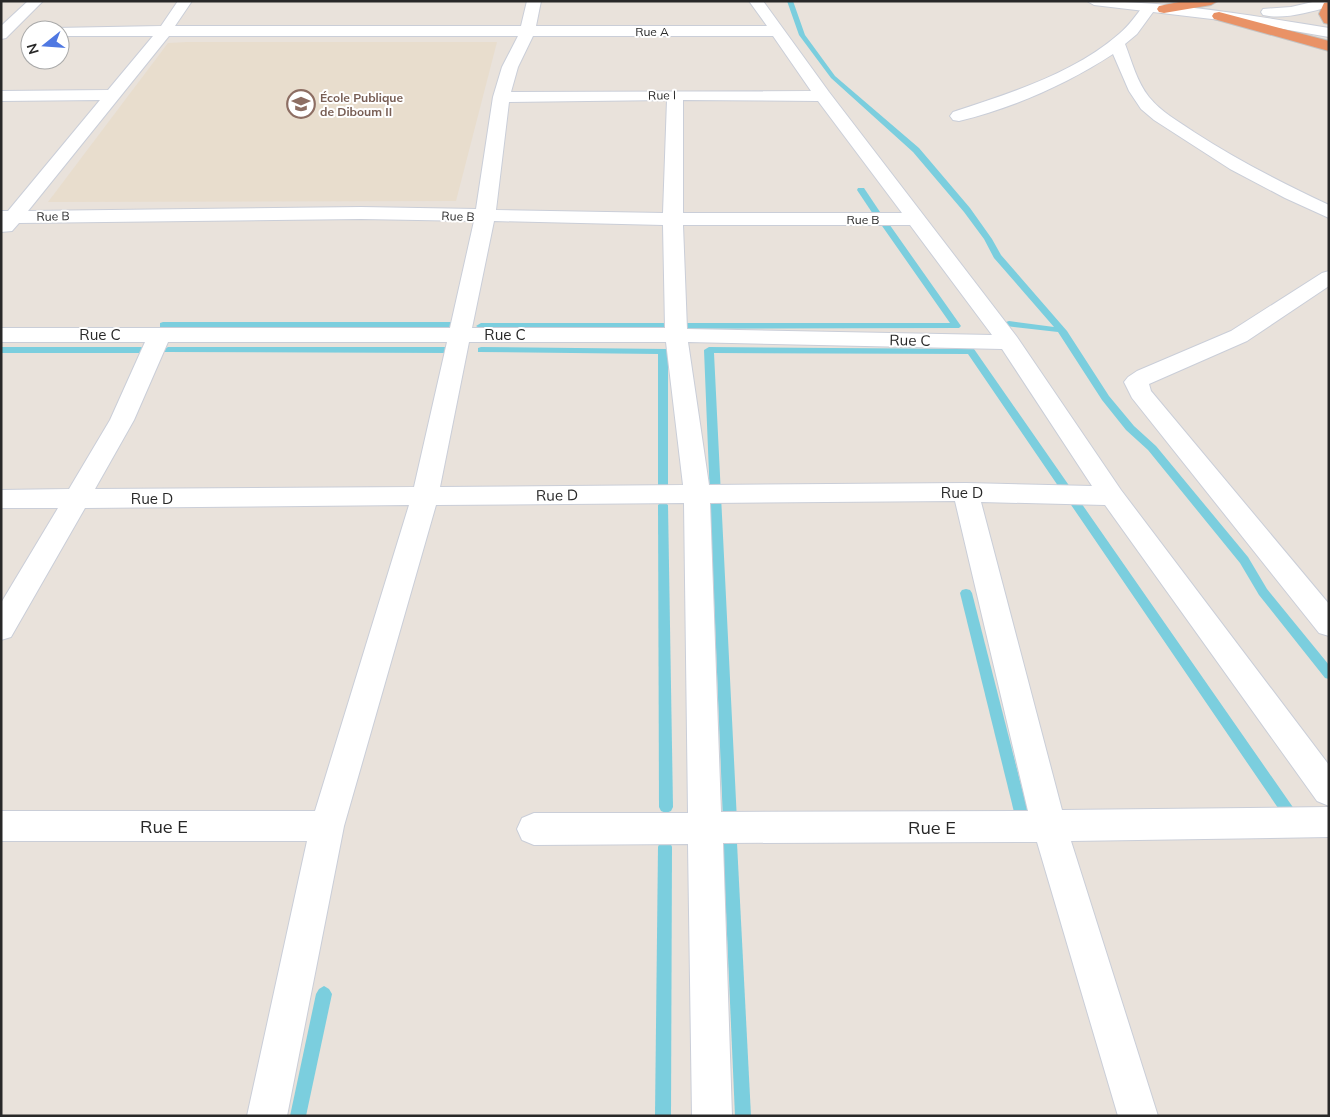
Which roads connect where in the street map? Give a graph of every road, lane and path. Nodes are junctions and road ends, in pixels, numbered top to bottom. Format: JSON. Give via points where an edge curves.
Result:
{"nodes":[{"id":1,"x":36,"y":1,"type":"edge"},
{"id":2,"x":185,"y":1,"type":"edge"},
{"id":3,"x":534,"y":1,"type":"edge"},
{"id":4,"x":756,"y":1,"type":"edge"},
{"id":5,"x":1094,"y":1,"type":"edge"},
{"id":6,"x":1212,"y":1,"type":"edge"},
{"id":7,"x":1329,"y":4,"type":"edge"},
{"id":8,"x":1157,"y":8,"type":"junction"},
{"id":9,"x":1197,"y":12,"type":"junction"},
{"id":10,"x":1219,"y":16,"type":"junction"},
{"id":11,"x":1329,"y":20,"type":"edge"},
{"id":12,"x":70,"y":31,"type":"edge"},
{"id":13,"x":165,"y":31,"type":"junction"},
{"id":14,"x":528,"y":31,"type":"junction"},
{"id":15,"x":776,"y":31,"type":"junction"},
{"id":16,"x":20,"y":32,"type":"edge"},
{"id":17,"x":3,"y":33,"type":"edge"},
{"id":18,"x":1329,"y":33,"type":"edge"},
{"id":19,"x":1118,"y":43,"type":"junction"},
{"id":20,"x":1329,"y":46,"type":"edge"},
{"id":21,"x":113,"y":95,"type":"junction"},
{"id":22,"x":675,"y":95,"type":"junction"},
{"id":23,"x":1,"y":96,"type":"edge"},
{"id":24,"x":823,"y":96,"type":"junction"},
{"id":25,"x":501,"y":97,"type":"junction"},
{"id":26,"x":959,"y":116,"type":"dead end"},
{"id":27,"x":1329,"y":212,"type":"edge"},
{"id":28,"x":485,"y":217,"type":"junction"},
{"id":29,"x":674,"y":219,"type":"junction"},
{"id":30,"x":915,"y":219,"type":"junction"},
{"id":31,"x":5,"y":222,"type":"edge"},
{"id":32,"x":1329,"y":277,"type":"edge"},
{"id":33,"x":160,"y":334,"type":"junction"},
{"id":34,"x":461,"y":334,"type":"junction"},
{"id":35,"x":1,"y":335,"type":"edge"},
{"id":36,"x":676,"y":335,"type":"junction"},
{"id":37,"x":1009,"y":342,"type":"junction"},
{"id":38,"x":966,"y":492,"type":"junction"},
{"id":39,"x":697,"y":494,"type":"junction"},
{"id":40,"x":1112,"y":496,"type":"junction"},
{"id":41,"x":425,"y":497,"type":"junction"},
{"id":42,"x":1,"y":499,"type":"edge"},
{"id":43,"x":76,"y":499,"type":"junction"},
{"id":44,"x":1329,"y":625,"type":"edge"},
{"id":45,"x":1,"y":629,"type":"edge"},
{"id":46,"x":1329,"y":791,"type":"edge"},
{"id":47,"x":1329,"y":822,"type":"edge"},
{"id":48,"x":1,"y":826,"type":"edge"},
{"id":49,"x":327,"y":826,"type":"junction"},
{"id":50,"x":1049,"y":826,"type":"junction"},
{"id":51,"x":706,"y":827,"type":"junction"},
{"id":52,"x":534,"y":829,"type":"dead end"},
{"id":53,"x":267,"y":1116,"type":"edge"},
{"id":54,"x":712,"y":1116,"type":"edge"},
{"id":55,"x":1138,"y":1116,"type":"edge"}],
"edges":[{"from":1,"to":17,"type":"street"},
{"from":2,"to":13,"type":"street"},
{"from":3,"to":14,"type":"street"},
{"from":4,"to":15,"type":"street"},
{"from":5,"to":8,"type":"street"},
{"from":6,"to":8,"type":"highway"},
{"from":7,"to":9,"type":"street","via":[[1277,12]]},
{"from":7,"to":11,"type":"highway","via":[[1326,14]]},
{"from":8,"to":9,"type":"street"},
{"from":8,"to":19,"type":"street"},
{"from":9,"to":10,"type":"street"},
{"from":10,"to":18,"type":"street"},
{"from":10,"to":20,"type":"highway"},
{"from":12,"to":13,"type":"street","name":"Rue A"},
{"from":13,"to":14,"type":"street","name":"Rue A"},
{"from":13,"to":21,"type":"street"},
{"from":14,"to":15,"type":"street","name":"Rue A"},
{"from":14,"to":25,"type":"street","via":[[510,67]]},
{"from":15,"to":24,"type":"street"},
{"from":16,"to":17,"type":"street"},
{"from":19,"to":26,"type":"street","via":[[1070,72],[1017,96]]},
{"from":19,"to":27,"type":"street","via":[[1131,83],[1153,112],[1270,185]]},
{"from":21,"to":23,"type":"street"},
{"from":21,"to":31,"type":"street"},
{"from":22,"to":24,"type":"street","name":"Rue I"},
{"from":22,"to":25,"type":"street","name":"Rue I"},
{"from":22,"to":29,"type":"street"},
{"from":24,"to":30,"type":"street"},
{"from":25,"to":28,"type":"street"},
{"from":28,"to":29,"type":"street","name":"Rue B"},
{"from":28,"to":31,"type":"street","name":"Rue B","via":[[249,213]]},
{"from":28,"to":34,"type":"street"},
{"from":29,"to":30,"type":"street","name":"Rue B"},
{"from":29,"to":36,"type":"street"},
{"from":30,"to":37,"type":"street"},
{"from":32,"to":44,"type":"street","via":[[1238,336],[1136,382],[1140,393]]},
{"from":33,"to":34,"type":"street","name":"Rue C"},
{"from":33,"to":35,"type":"street","name":"Rue C"},
{"from":33,"to":43,"type":"street","via":[[122,420]]},
{"from":34,"to":36,"type":"street","name":"Rue C"},
{"from":34,"to":41,"type":"street"},
{"from":36,"to":37,"type":"street","name":"Rue C"},
{"from":36,"to":39,"type":"street"},
{"from":37,"to":40,"type":"street"},
{"from":38,"to":39,"type":"street","name":"Rue D"},
{"from":38,"to":40,"type":"street","name":"Rue D"},
{"from":38,"to":50,"type":"street"},
{"from":39,"to":41,"type":"street","name":"Rue D"},
{"from":39,"to":51,"type":"street"},
{"from":40,"to":46,"type":"street"},
{"from":41,"to":43,"type":"street","name":"Rue D"},
{"from":41,"to":49,"type":"street"},
{"from":42,"to":43,"type":"street","name":"Rue D"},
{"from":43,"to":45,"type":"street"},
{"from":47,"to":50,"type":"street","name":"Rue E"},
{"from":48,"to":49,"type":"street","name":"Rue E"},
{"from":49,"to":53,"type":"street"},
{"from":50,"to":51,"type":"street","name":"Rue E"},
{"from":50,"to":55,"type":"street"},
{"from":51,"to":52,"type":"street","name":"Rue E"},
{"from":51,"to":54,"type":"street"}]}
